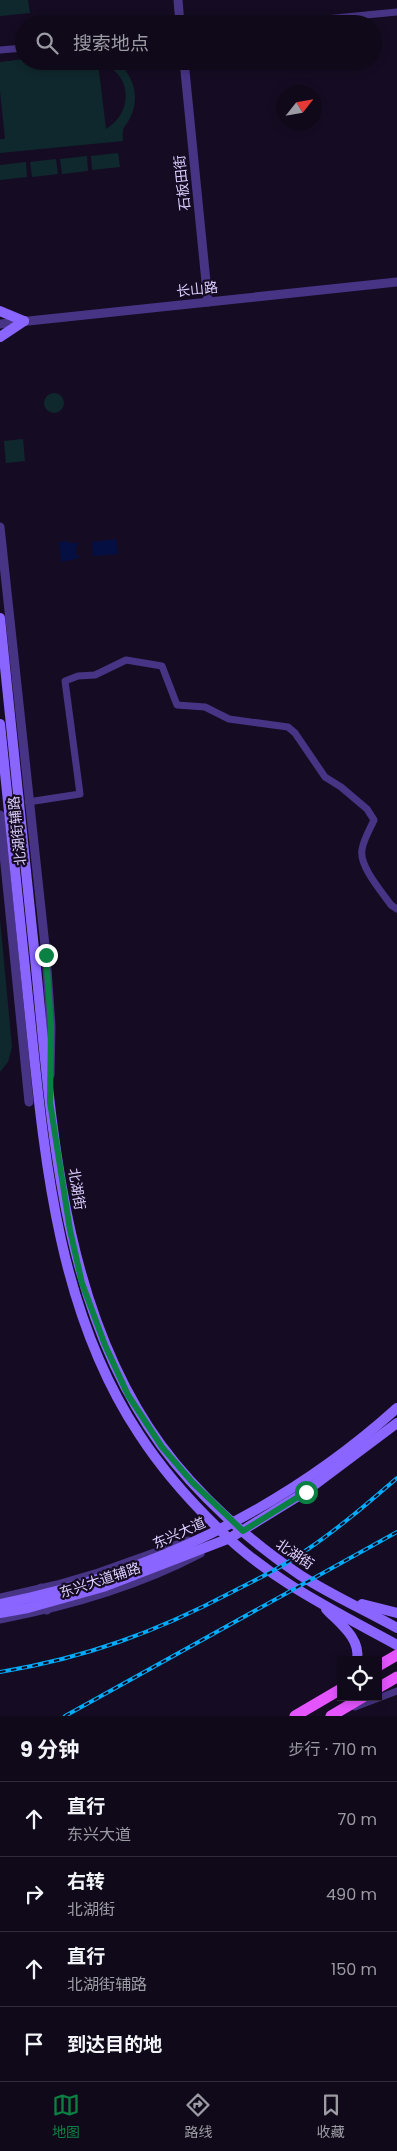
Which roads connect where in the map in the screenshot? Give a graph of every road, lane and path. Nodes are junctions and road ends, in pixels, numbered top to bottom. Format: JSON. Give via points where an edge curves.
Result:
{"nodes":[{"id":1,"x":178,"y":0,"type":"edge"},
{"id":2,"x":397,"y":12,"type":"edge"},
{"id":3,"x":179,"y":15,"type":"edge"},
{"id":4,"x":366,"y":15,"type":"edge"},
{"id":5,"x":15,"y":49,"type":"edge"},
{"id":6,"x":0,"y":50,"type":"edge"},
{"id":7,"x":185,"y":70,"type":"edge"},
{"id":8,"x":397,"y":282,"type":"edge"},
{"id":9,"x":208,"y":302,"type":"junction"},
{"id":10,"x":0,"y":311,"type":"edge"},
{"id":11,"x":24,"y":321,"type":"junction"},
{"id":12,"x":0,"y":324,"type":"edge"},
{"id":13,"x":0,"y":337,"type":"edge"},
{"id":14,"x":0,"y":527,"type":"edge"},
{"id":15,"x":0,"y":618,"type":"edge"},
{"id":16,"x":0,"y":724,"type":"edge"},
{"id":17,"x":17,"y":734,"type":"junction"},
{"id":18,"x":28,"y":802,"type":"junction"},
{"id":19,"x":0,"y":815,"type":"edge"},
{"id":20,"x":27,"y":838,"type":"junction"},
{"id":21,"x":397,"y":909,"type":"edge"},
{"id":22,"x":30,"y":1102,"type":"dead end"},
{"id":23,"x":397,"y":1408,"type":"edge"},
{"id":24,"x":397,"y":1423,"type":"edge"},
{"id":25,"x":233,"y":1523,"type":"junction"},
{"id":26,"x":219,"y":1530,"type":"junction"},
{"id":27,"x":243,"y":1531,"type":"junction"},
{"id":28,"x":230,"y":1538,"type":"junction"},
{"id":29,"x":176,"y":1566,"type":"junction"},
{"id":30,"x":143,"y":1573,"type":"junction"},
{"id":31,"x":86,"y":1576,"type":"junction"},
{"id":32,"x":72,"y":1587,"type":"junction"},
{"id":33,"x":0,"y":1597,"type":"edge"},
{"id":34,"x":44,"y":1599,"type":"junction"},
{"id":35,"x":345,"y":1600,"type":"junction"},
{"id":36,"x":318,"y":1601,"type":"junction"},
{"id":37,"x":0,"y":1604,"type":"edge"},
{"id":38,"x":397,"y":1612,"type":"edge"},
{"id":39,"x":0,"y":1613,"type":"edge"},
{"id":40,"x":0,"y":1620,"type":"edge"},
{"id":41,"x":397,"y":1628,"type":"edge"},
{"id":42,"x":397,"y":1645,"type":"edge"},
{"id":43,"x":397,"y":1655,"type":"edge"},
{"id":44,"x":358,"y":1656,"type":"edge"},
{"id":45,"x":382,"y":1664,"type":"edge"},
{"id":46,"x":397,"y":1677,"type":"edge"},
{"id":47,"x":382,"y":1686,"type":"edge"},
{"id":48,"x":337,"y":1687,"type":"edge"},
{"id":49,"x":337,"y":1691,"type":"edge"},
{"id":50,"x":397,"y":1691,"type":"edge"},
{"id":51,"x":323,"y":1699,"type":"junction"},
{"id":52,"x":356,"y":1701,"type":"edge"},
{"id":53,"x":295,"y":1716,"type":"edge"},
{"id":54,"x":332,"y":1716,"type":"edge"}],
"edges":[{"from":1,"to":3,"type":"street"},
{"from":2,"to":4,"type":"street"},
{"from":5,"to":6,"type":"street"},
{"from":7,"to":9,"type":"street","name":"石板田街"},
{"from":8,"to":9,"type":"street","name":"长山路"},
{"from":9,"to":11,"type":"street","name":"长山路"},
{"from":10,"to":11,"type":"main road"},
{"from":11,"to":12,"type":"street","name":"长山路"},
{"from":11,"to":13,"type":"main road"},
{"from":14,"to":17,"type":"street","name":"北湖街辅路"},
{"from":15,"to":17,"type":"main road","name":"北湖街"},
{"from":16,"to":26,"type":"main road","name":"北湖街","via":[[39,1106],[55,1213],[69,1273],[88,1332],[138,1433],[166,1472]]},
{"from":17,"to":18,"type":"street","name":"北湖街辅路"},
{"from":17,"to":20,"type":"main road","name":"北湖街"},
{"from":18,"to":20,"type":"street","name":"北湖街辅路"},
{"from":18,"to":21,"type":"street","via":[[80,794],[65,681],[95,675],[126,660],[162,666],[177,705],[206,707],[229,719],[288,727],[295,733],[325,777],[367,809],[374,820],[361,856],[364,866]]},
{"from":19,"to":22,"type":"street","name":"北湖街辅路"},
{"from":20,"to":25,"type":"main road","name":"北湖街","via":[[50,1102],[70,1230],[82,1283],[128,1395],[162,1447]]},
{"from":23,"to":25,"type":"main road","name":"东兴大道","via":[[300,1484]]},
{"from":24,"to":27,"type":"main road","name":"东兴大道","via":[[306,1492]]},
{"from":25,"to":26,"type":"main road","name":"东兴大道"},
{"from":25,"to":27,"type":"main road","name":"北湖街"},
{"from":26,"to":28,"type":"main road","name":"北湖街"},
{"from":26,"to":31,"type":"street","name":"东兴大道辅路"},
{"from":26,"to":32,"type":"main road","name":"东兴大道","via":[[140,1565]]},
{"from":27,"to":28,"type":"main road","name":"东兴大道"},
{"from":27,"to":35,"type":"main road","name":"北湖街","via":[[273,1557]]},
{"from":28,"to":29,"type":"street","name":"东兴大道辅路"},
{"from":28,"to":30,"type":"main road","name":"东兴大道"},
{"from":28,"to":36,"type":"main road","name":"北湖街","via":[[269,1570]]},
{"from":29,"to":30,"type":"street"},
{"from":29,"to":34,"type":"street","name":"东兴大道辅路","via":[[105,1594]]},
{"from":30,"to":34,"type":"main road","name":"东兴大道","via":[[103,1587]]},
{"from":31,"to":32,"type":"street"},
{"from":31,"to":34,"type":"street","name":"东兴大道辅路"},
{"from":32,"to":34,"type":"main road","name":"东兴大道"},
{"from":33,"to":34,"type":"street","name":"东兴大道辅路"},
{"from":34,"to":37,"type":"main road","name":"东兴大道"},
{"from":34,"to":39,"type":"main road","name":"东兴大道"},
{"from":34,"to":40,"type":"street","name":"东兴大道辅路"},
{"from":35,"to":38,"type":"main road"},
{"from":35,"to":41,"type":"main road","name":"北湖街"},
{"from":36,"to":42,"type":"main road","name":"北湖街"},
{"from":36,"to":44,"type":"main road","via":[[353,1638]]},
{"from":43,"to":45,"type":"main road"},
{"from":46,"to":47,"type":"main road"},
{"from":48,"to":51,"type":"main road"},
{"from":49,"to":51,"type":"main road"},
{"from":50,"to":54,"type":"street"},
{"from":51,"to":53,"type":"main road"},
{"from":52,"to":54,"type":"main road"}]}
